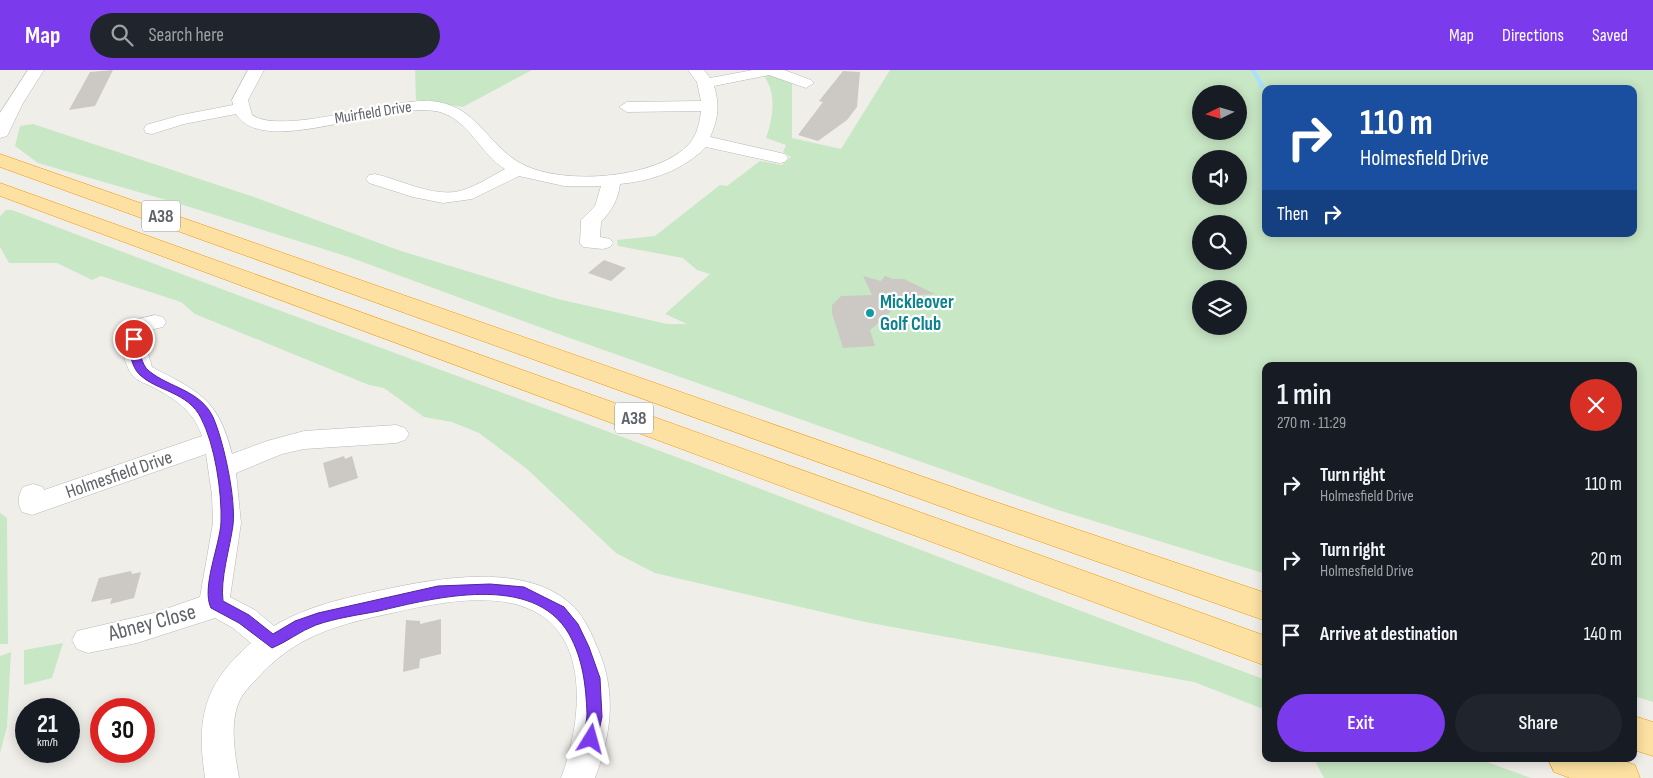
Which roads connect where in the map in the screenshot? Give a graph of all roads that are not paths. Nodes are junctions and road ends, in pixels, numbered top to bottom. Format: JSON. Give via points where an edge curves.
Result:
{"nodes":[{"id":1,"x":38,"y":70,"type":"edge"},
{"id":2,"x":256,"y":70,"type":"edge"},
{"id":3,"x":769,"y":70,"type":"edge"},
{"id":4,"x":701,"y":76,"type":"edge"},
{"id":5,"x":806,"y":83,"type":"dead end"},
{"id":6,"x":710,"y":106,"type":"junction"},
{"id":7,"x":627,"y":107,"type":"dead end"},
{"id":8,"x":241,"y":108,"type":"junction"},
{"id":9,"x":2,"y":127,"type":"edge"},
{"id":10,"x":152,"y":129,"type":"dead end"},
{"id":11,"x":701,"y":141,"type":"junction"},
{"id":12,"x":771,"y":153,"type":"dead end"},
{"id":13,"x":0,"y":160,"type":"edge"},
{"id":14,"x":518,"y":169,"type":"junction"},
{"id":15,"x":389,"y":180,"type":"dead end"},
{"id":16,"x":612,"y":180,"type":"junction"},
{"id":17,"x":0,"y":188,"type":"edge"},
{"id":18,"x":603,"y":243,"type":"dead end"},
{"id":19,"x":155,"y":322,"type":"dead end"},
{"id":20,"x":396,"y":434,"type":"dead end"},
{"id":21,"x":215,"y":441,"type":"junction"},
{"id":22,"x":222,"y":468,"type":"junction"},
{"id":23,"x":33,"y":494,"type":"dead end"},
{"id":24,"x":216,"y":604,"type":"junction"},
{"id":25,"x":1262,"y":607,"type":"edge"},
{"id":26,"x":88,"y":640,"type":"dead end"},
{"id":27,"x":272,"y":642,"type":"junction"},
{"id":28,"x":1262,"y":650,"type":"edge"},
{"id":29,"x":1576,"y":762,"type":"edge"},
{"id":30,"x":222,"y":778,"type":"edge"},
{"id":31,"x":578,"y":778,"type":"edge"},
{"id":32,"x":1621,"y":778,"type":"edge"}],
"edges":[{"from":1,"to":9,"type":"main road"},
{"from":2,"to":8,"type":"street","via":[[240,100]]},
{"from":3,"to":4,"type":"street","via":[[746,77]]},
{"from":3,"to":5,"type":"street"},
{"from":4,"to":6,"type":"street"},
{"from":6,"to":7,"type":"street"},
{"from":6,"to":11,"type":"street","via":[[706,132]]},
{"from":8,"to":10,"type":"street"},
{"from":8,"to":14,"type":"street","name":"Muirfield Drive","via":[[255,123],[284,126],[412,105],[451,109],[462,115],[501,158]]},
{"from":11,"to":12,"type":"street"},
{"from":11,"to":16,"type":"street","name":"Muirfield Drive","via":[[676,162]]},
{"from":13,"to":25,"type":"highway","number":"A38"},
{"from":14,"to":15,"type":"street","via":[[454,198],[436,197]]},
{"from":14,"to":16,"type":"street","name":"Muirfield Drive","via":[[552,179]]},
{"from":16,"to":18,"type":"street","via":[[610,196],[590,225],[590,243]]},
{"from":17,"to":28,"type":"highway","number":"A38"},
{"from":19,"to":21,"type":"street","via":[[134,327],[134,352],[140,367],[143,372],[197,404],[206,415]]},
{"from":20,"to":22,"type":"street","via":[[304,440]]},
{"from":21,"to":22,"type":"street"},
{"from":21,"to":23,"type":"street","name":"Holmesfield Drive","via":[[32,505]]},
{"from":22,"to":24,"type":"street","via":[[227,522]]},
{"from":24,"to":26,"type":"street","name":"Abney Close","via":[[179,620]]},
{"from":24,"to":27,"type":"street","via":[[244,619]]},
{"from":27,"to":30,"type":"street","via":[[230,687],[224,700],[218,733]]},
{"from":27,"to":31,"type":"street","via":[[300,625],[318,619],[438,592],[509,590],[537,598],[559,612],[573,629],[593,678],[594,717],[588,755]]},
{"from":29,"to":32,"type":"highway"}]}
